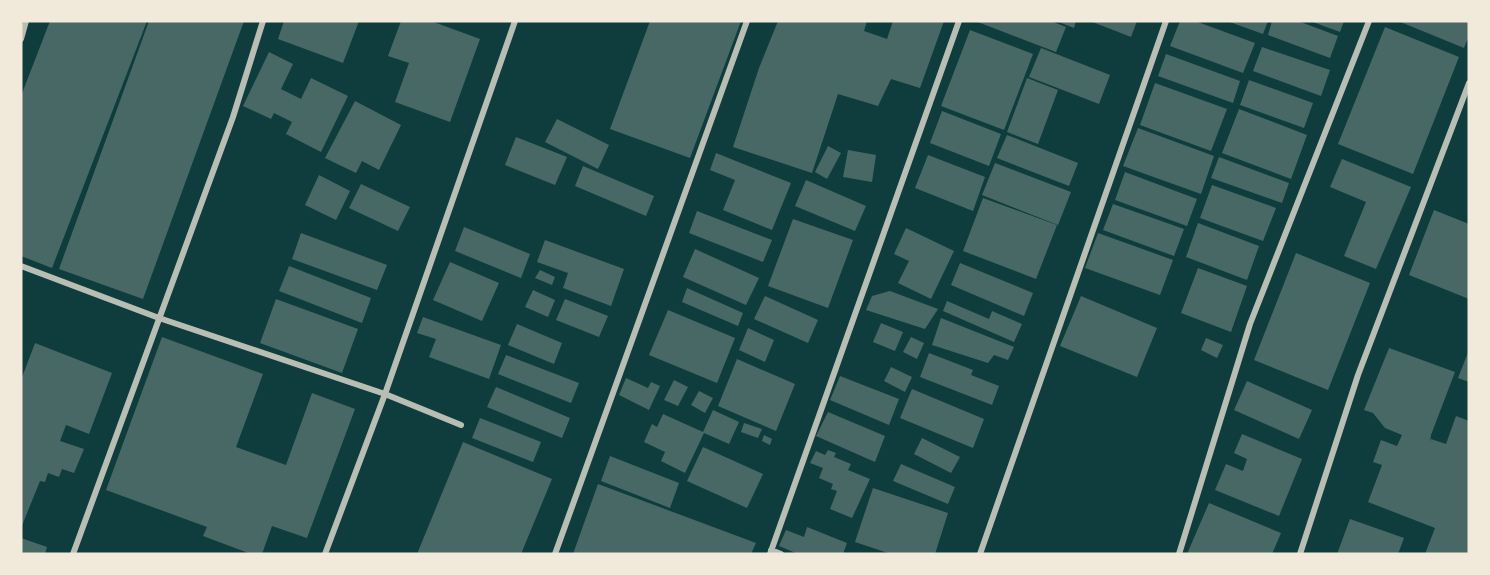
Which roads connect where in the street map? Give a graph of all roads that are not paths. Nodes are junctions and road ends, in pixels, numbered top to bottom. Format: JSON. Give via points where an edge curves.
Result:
{"nodes":[{"id":1,"x":26,"y":21,"type":"edge"},
{"id":2,"x":263,"y":21,"type":"edge"},
{"id":3,"x":515,"y":21,"type":"edge"},
{"id":4,"x":747,"y":21,"type":"edge"},
{"id":5,"x":959,"y":21,"type":"edge"},
{"id":6,"x":1166,"y":21,"type":"edge"},
{"id":7,"x":1369,"y":21,"type":"edge"},
{"id":8,"x":21,"y":39,"type":"edge"},
{"id":9,"x":1469,"y":83,"type":"edge"},
{"id":10,"x":21,"y":266,"type":"edge"},
{"id":11,"x":159,"y":318,"type":"junction"},
{"id":12,"x":384,"y":394,"type":"junction"},
{"id":13,"x":462,"y":424,"type":"dead end"},
{"id":14,"x":771,"y":552,"type":"edge"},
{"id":15,"x":72,"y":554,"type":"edge"},
{"id":16,"x":325,"y":554,"type":"edge"},
{"id":17,"x":555,"y":554,"type":"edge"},
{"id":18,"x":781,"y":554,"type":"edge"},
{"id":19,"x":980,"y":554,"type":"edge"},
{"id":20,"x":1179,"y":554,"type":"edge"},
{"id":21,"x":1300,"y":554,"type":"edge"}],
"edges":[{"from":1,"to":8,"type":"street"},
{"from":2,"to":11,"type":"street","via":[[233,117]]},
{"from":3,"to":12,"type":"street"},
{"from":4,"to":17,"type":"street"},
{"from":5,"to":14,"type":"street"},
{"from":6,"to":19,"type":"street"},
{"from":7,"to":20,"type":"street","via":[[1250,324]]},
{"from":9,"to":21,"type":"street","via":[[1358,375]]},
{"from":10,"to":11,"type":"street"},
{"from":11,"to":12,"type":"street"},
{"from":11,"to":15,"type":"street"},
{"from":12,"to":13,"type":"street"},
{"from":12,"to":16,"type":"street"},
{"from":14,"to":18,"type":"street"}]}
